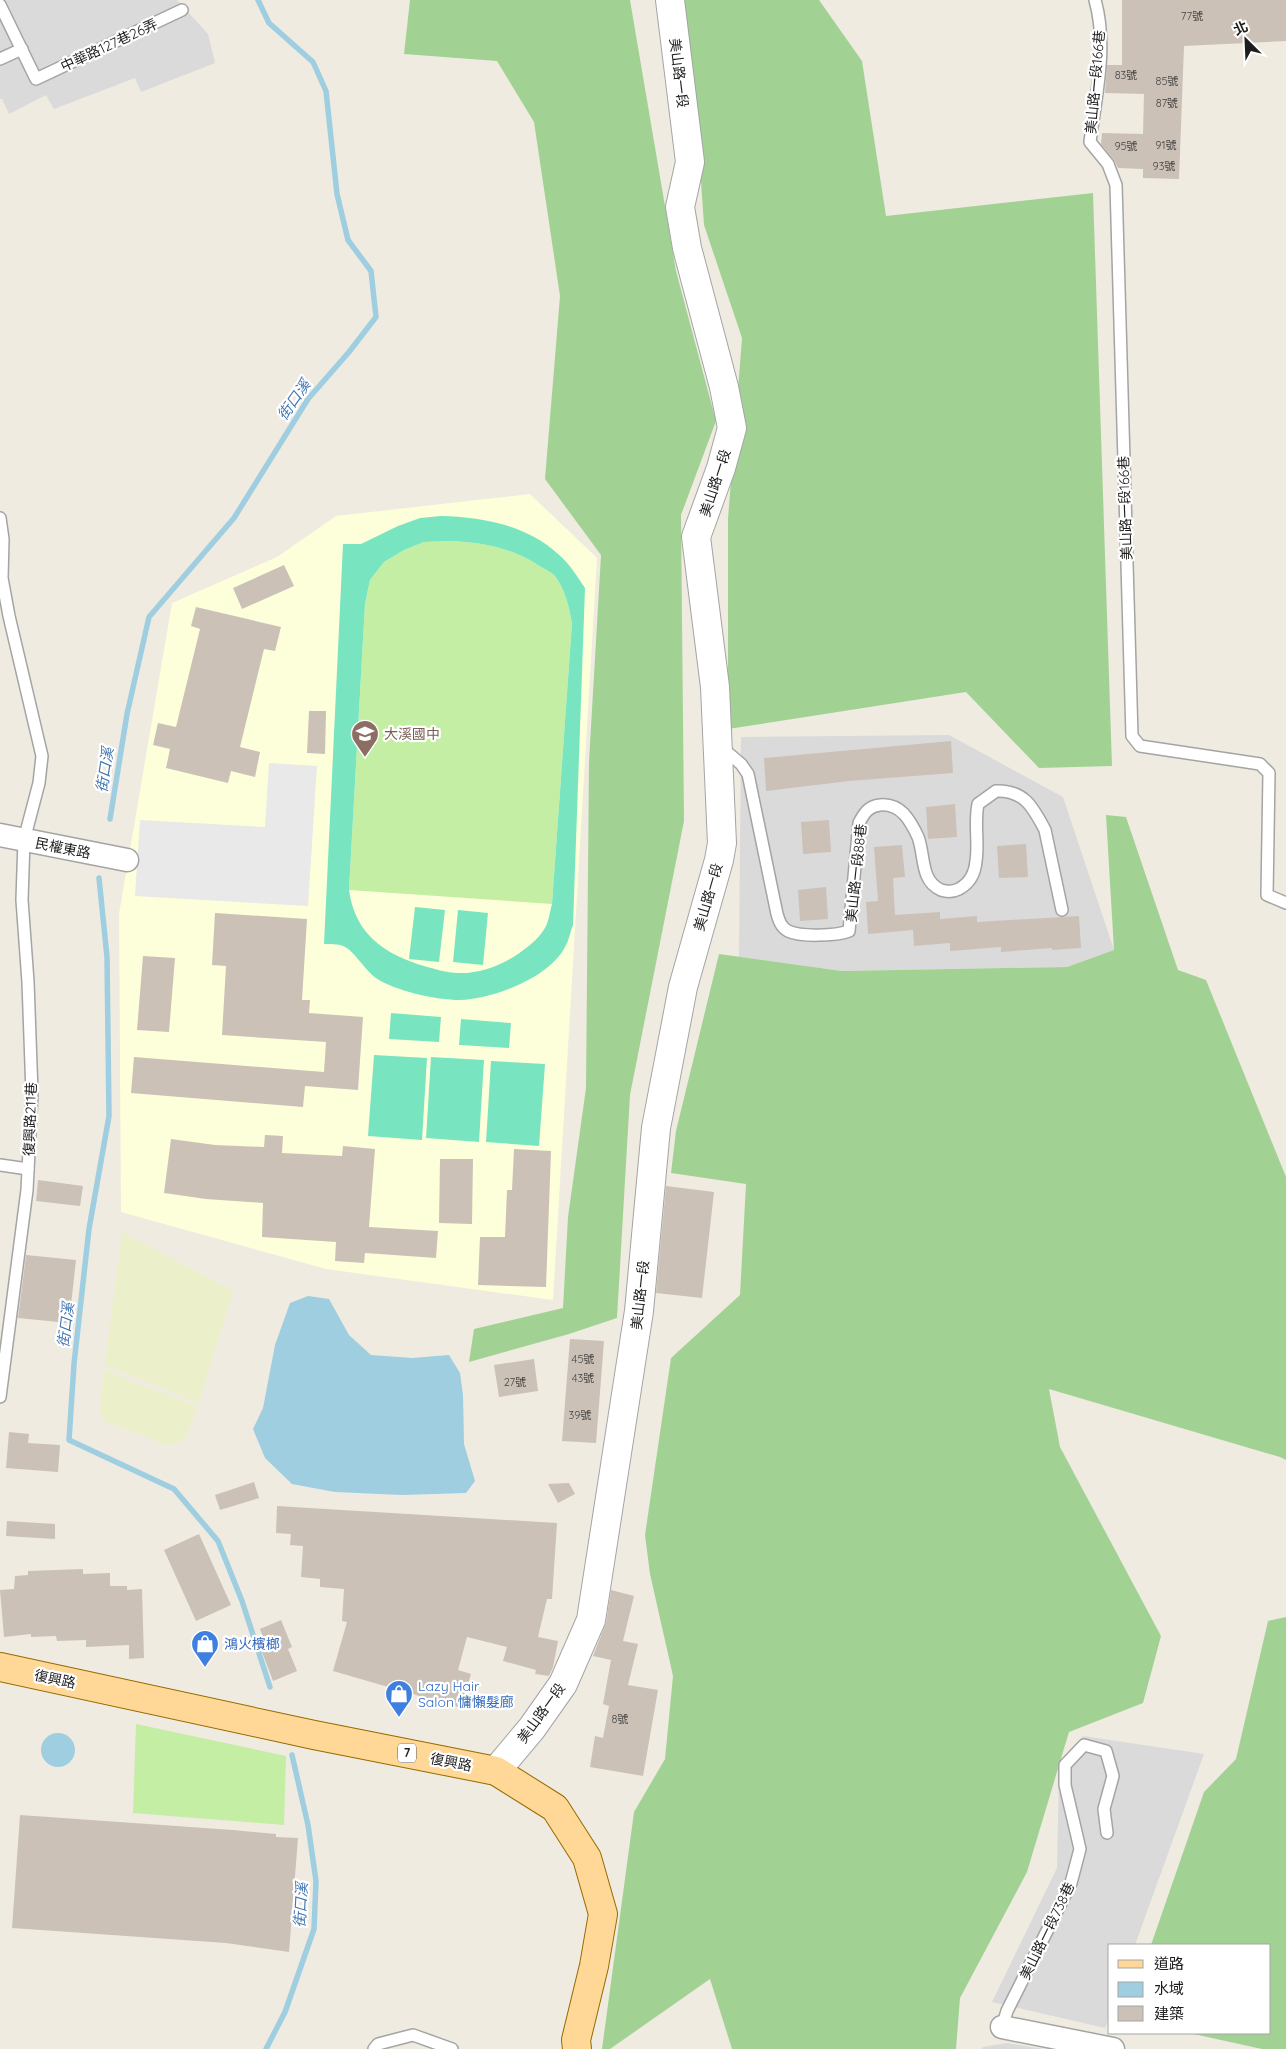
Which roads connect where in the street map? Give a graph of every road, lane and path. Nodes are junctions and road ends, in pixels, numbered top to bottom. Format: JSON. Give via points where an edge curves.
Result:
{"nodes":[{"id":1,"x":670,"y":0,"type":"edge"},
{"id":2,"x":1095,"y":0,"type":"edge"},
{"id":3,"x":0,"y":5,"type":"edge"},
{"id":4,"x":182,"y":10,"type":"dead end"},
{"id":5,"x":22,"y":49,"type":"junction"},
{"id":6,"x":0,"y":59,"type":"edge"},
{"id":7,"x":0,"y":518,"type":"edge"},
{"id":8,"x":717,"y":744,"type":"junction"},
{"id":9,"x":0,"y":835,"type":"edge"},
{"id":10,"x":24,"y":840,"type":"junction"},
{"id":11,"x":127,"y":860,"type":"dead end"},
{"id":12,"x":1286,"y":903,"type":"edge"},
{"id":13,"x":1062,"y":910,"type":"dead end"},
{"id":14,"x":0,"y":1165,"type":"edge"},
{"id":15,"x":28,"y":1169,"type":"junction"},
{"id":16,"x":0,"y":1396,"type":"edge"},
{"id":17,"x":0,"y":1667,"type":"edge"},
{"id":18,"x":496,"y":1771,"type":"junction"},
{"id":19,"x":1107,"y":1833,"type":"dead end"},
{"id":20,"x":1002,"y":2027,"type":"joint"},
{"id":21,"x":374,"y":2049,"type":"edge"},
{"id":22,"x":452,"y":2049,"type":"edge"},
{"id":23,"x":577,"y":2049,"type":"edge"},
{"id":24,"x":1113,"y":2049,"type":"edge"}],
"edges":[{"from":1,"to":8,"type":"street","name":"美山路一段","via":[[690,162],[680,207],[687,248],[732,428],[696,537],[715,688]]},
{"from":2,"to":12,"type":"lane","name":"美山路一段166巷","via":[[1100,19],[1101,52],[1090,142],[1108,164],[1116,185],[1132,736],[1140,746],[1260,764],[1269,773],[1267,894]]},
{"from":3,"to":5,"type":"lane"},
{"from":4,"to":5,"type":"lane","name":"中華路127巷26弄","via":[[36,79]]},
{"from":5,"to":6,"type":"lane"},
{"from":7,"to":10,"type":"lane","name":"復興路211巷","via":[[2,578],[42,756],[39,784]]},
{"from":8,"to":13,"type":"lane","name":"美山路一段88巷","via":[[748,774],[777,914],[786,930],[799,934],[842,934],[849,931],[859,823],[865,811],[877,805],[889,804],[900,810],[913,825],[928,879],[934,887],[946,892],[958,890],[975,872],[978,804],[996,790],[1022,796],[1040,820]]},
{"from":8,"to":18,"type":"street","name":"美山路一段","via":[[722,843],[683,987],[656,1128],[639,1311],[591,1620],[564,1684]]},
{"from":9,"to":10,"type":"street","name":"民權東路"},
{"from":10,"to":11,"type":"street","name":"民權東路"},
{"from":10,"to":15,"type":"lane","name":"復興路211巷","via":[[22,900],[32,1093]]},
{"from":14,"to":15,"type":"lane"},
{"from":15,"to":16,"type":"lane","name":"復興路211巷"},
{"from":17,"to":18,"type":"main road","name":"復興路","number":"7"},
{"from":18,"to":23,"type":"main road","name":"復興路","number":"7","via":[[555,1808],[587,1858],[603,1914],[576,2040]]},
{"from":19,"to":20,"type":"lane","name":"美山路一段738巷","via":[[1104,1810],[1113,1776],[1106,1751],[1084,1744],[1065,1765],[1065,1785],[1080,1849],[1071,1883],[1007,2010]]},
{"from":20,"to":24,"type":"street","name":"美山路一段738巷"},
{"from":21,"to":22,"type":"lane","via":[[378,2044],[413,2035]]}]}
